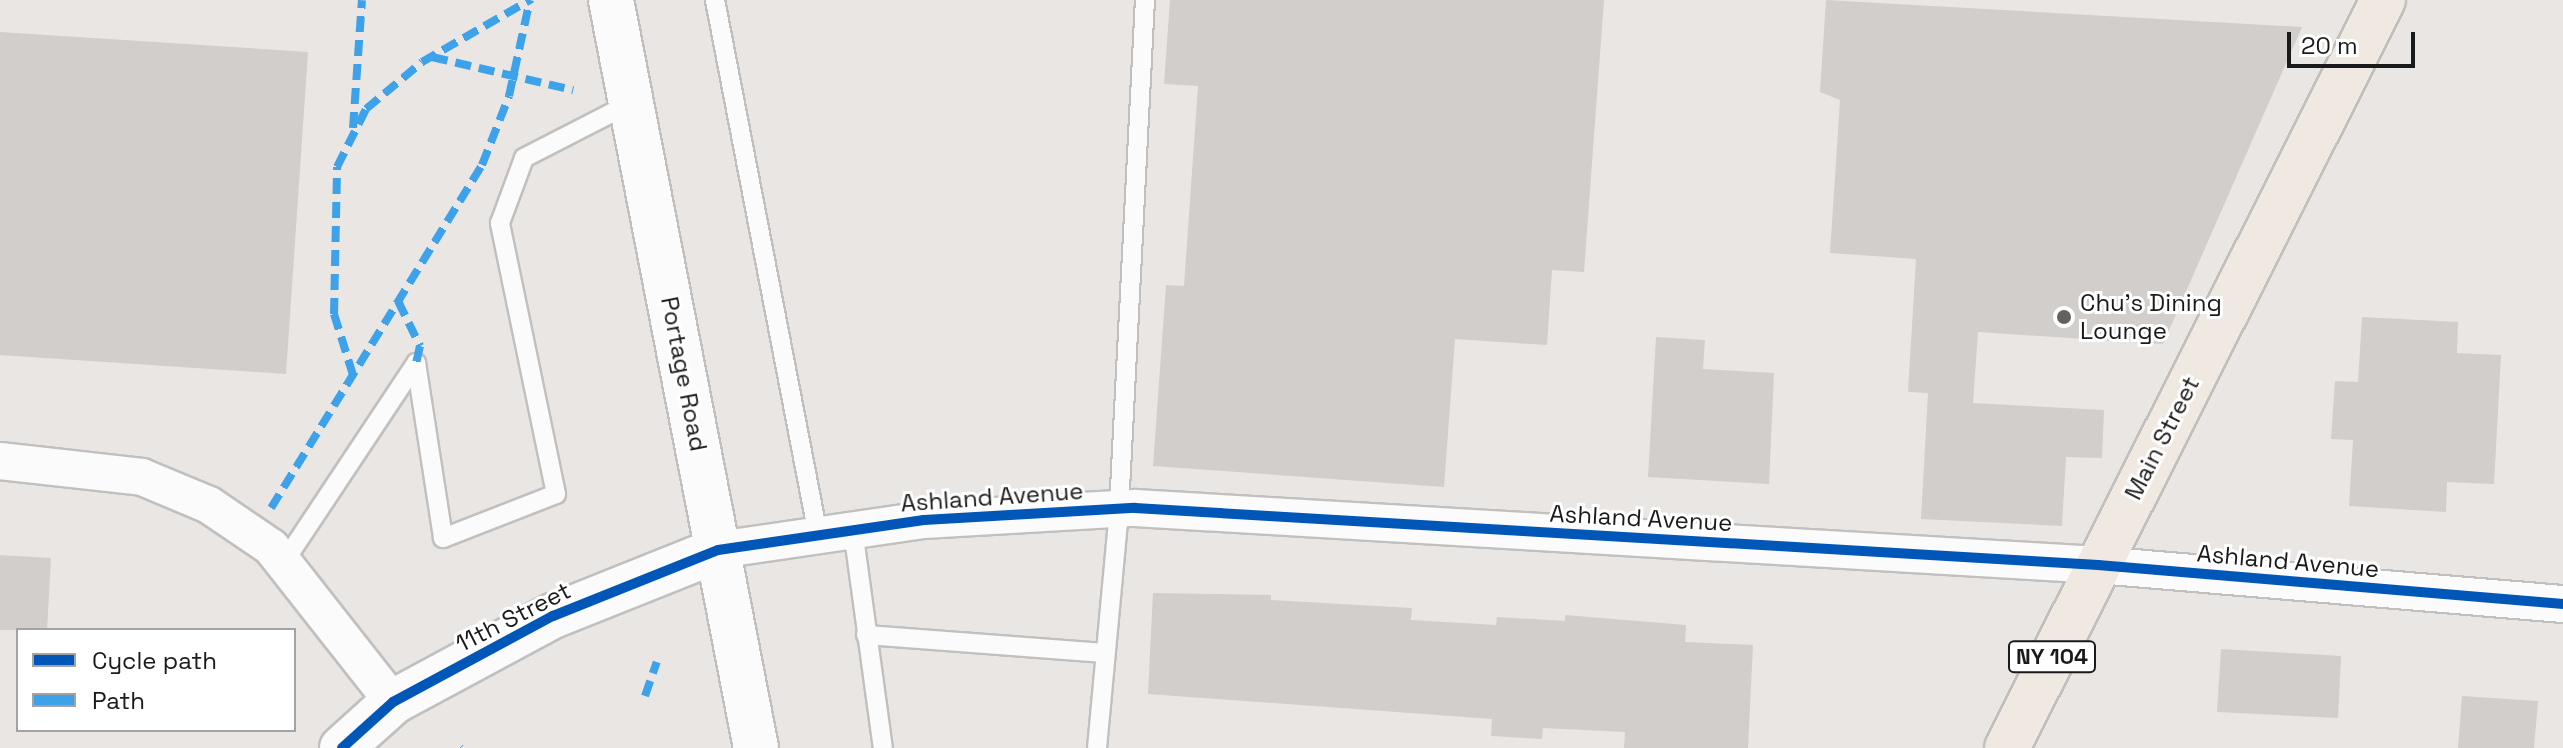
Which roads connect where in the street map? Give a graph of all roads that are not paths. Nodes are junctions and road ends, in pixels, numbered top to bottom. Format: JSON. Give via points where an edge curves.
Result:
{"nodes":[{"id":1,"x":611,"y":0,"type":"edge"},
{"id":2,"x":715,"y":0,"type":"edge"},
{"id":3,"x":1145,"y":0,"type":"edge"},
{"id":4,"x":2383,"y":0,"type":"edge"},
{"id":5,"x":631,"y":103,"type":"junction"},
{"id":6,"x":0,"y":461,"type":"edge"},
{"id":7,"x":1119,"y":509,"type":"junction"},
{"id":8,"x":835,"y":532,"type":"junction"},
{"id":9,"x":718,"y":550,"type":"junction"},
{"id":10,"x":284,"y":562,"type":"junction"},
{"id":11,"x":2098,"y":565,"type":"junction"},
{"id":12,"x":2563,"y":604,"type":"edge"},
{"id":13,"x":866,"y":635,"type":"junction"},
{"id":14,"x":1105,"y":653,"type":"junction"},
{"id":15,"x":393,"y":702,"type":"junction"},
{"id":16,"x":342,"y":748,"type":"edge"},
{"id":17,"x":756,"y":748,"type":"edge"},
{"id":18,"x":883,"y":748,"type":"edge"},
{"id":19,"x":1097,"y":748,"type":"edge"},
{"id":20,"x":2007,"y":748,"type":"edge"}],
"edges":[{"from":1,"to":5,"type":"street","name":"Portage Road"},
{"from":2,"to":8,"type":"lane"},
{"from":3,"to":7,"type":"lane"},
{"from":4,"to":11,"type":"main road","name":"Main Street","number":"NY 104"},
{"from":5,"to":9,"type":"street","name":"Portage Road"},
{"from":5,"to":10,"type":"lane","via":[[524,158],[500,223],[556,494],[443,538],[416,363]]},
{"from":6,"to":10,"type":"street","via":[[142,477],[209,505]]},
{"from":7,"to":8,"type":"street","name":"Ashland Avenue"},
{"from":7,"to":11,"type":"street","name":"Ashland Avenue"},
{"from":7,"to":14,"type":"lane"},
{"from":8,"to":9,"type":"street","name":"Ashland Avenue"},
{"from":8,"to":13,"type":"lane"},
{"from":9,"to":15,"type":"street","name":"11th Street","via":[[553,616]]},
{"from":9,"to":17,"type":"street","name":"Portage Road"},
{"from":10,"to":15,"type":"street"},
{"from":11,"to":12,"type":"street","name":"Ashland Avenue"},
{"from":11,"to":20,"type":"main road","name":"Main Street","number":"NY 104"},
{"from":13,"to":14,"type":"lane"},
{"from":13,"to":18,"type":"lane"},
{"from":14,"to":19,"type":"lane"},
{"from":15,"to":16,"type":"street","name":"11th Street"}]}
